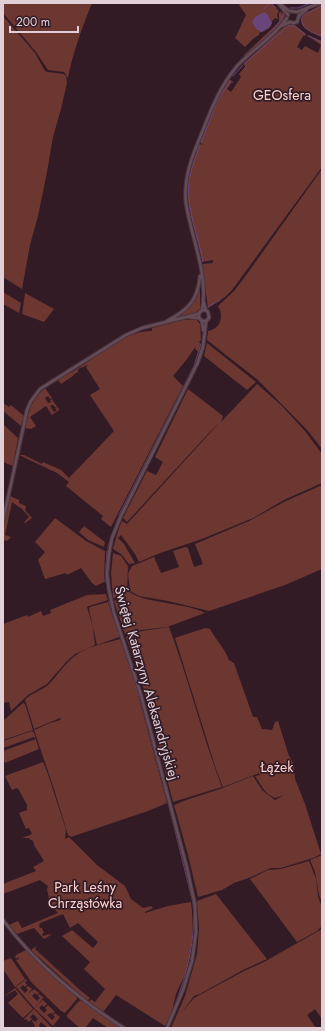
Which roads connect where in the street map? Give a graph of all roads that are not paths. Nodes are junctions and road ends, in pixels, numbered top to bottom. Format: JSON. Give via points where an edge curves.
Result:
{"nodes":[{"id":1,"x":320,"y":3,"type":"edge"},
{"id":2,"x":279,"y":4,"type":"edge"},
{"id":3,"x":309,"y":8,"type":"junction"},
{"id":4,"x":291,"y":11,"type":"junction"},
{"id":5,"x":296,"y":12,"type":"junction"},
{"id":6,"x":287,"y":16,"type":"junction"},
{"id":7,"x":299,"y":16,"type":"junction"},
{"id":8,"x":290,"y":22,"type":"junction"},
{"id":9,"x":279,"y":28,"type":"junction"},
{"id":10,"x":200,"y":272,"type":"junction"},
{"id":11,"x":203,"y":300,"type":"junction"},
{"id":12,"x":206,"y":310,"type":"junction"},
{"id":13,"x":200,"y":312,"type":"junction"},
{"id":14,"x":187,"y":317,"type":"junction"},
{"id":15,"x":200,"y":320,"type":"junction"},
{"id":16,"x":206,"y":321,"type":"junction"},
{"id":17,"x":163,"y":323,"type":"junction"},
{"id":18,"x":204,"y":333,"type":"junction"},
{"id":19,"x":3,"y":522,"type":"edge"},
{"id":20,"x":3,"y":920,"type":"edge"},
{"id":21,"x":124,"y":1028,"type":"edge"},
{"id":22,"x":167,"y":1028,"type":"edge"}],
"edges":[{"from":1,"to":3,"type":"street"},
{"from":2,"to":4,"type":"street"},
{"from":2,"to":6,"type":"street"},
{"from":3,"to":5,"type":"street"},
{"from":3,"to":7,"type":"street"},
{"from":4,"to":5,"type":"street"},
{"from":4,"to":6,"type":"street"},
{"from":5,"to":7,"type":"street"},
{"from":6,"to":8,"type":"street"},
{"from":6,"to":9,"type":"street"},
{"from":7,"to":8,"type":"street","via":[[296,22]]},
{"from":8,"to":9,"type":"street"},
{"from":9,"to":10,"type":"street","via":[[241,62],[224,84],[214,101],[189,165],[186,201]]},
{"from":10,"to":11,"type":"street"},
{"from":10,"to":17,"type":"street","via":[[198,289],[191,304],[182,313]]},
{"from":11,"to":12,"type":"street"},
{"from":11,"to":13,"type":"street","name":"Świętej Katarzyny Aleksandryjskiej"},
{"from":12,"to":13,"type":"street"},
{"from":12,"to":16,"type":"street","name":"Świętej Katarzyny Aleksandryjskiej","via":[[210,316]]},
{"from":13,"to":14,"type":"street"},
{"from":13,"to":15,"type":"street","name":"Świętej Katarzyny Aleksandryjskiej"},
{"from":14,"to":15,"type":"street"},
{"from":14,"to":17,"type":"street"},
{"from":15,"to":16,"type":"street"},
{"from":15,"to":18,"type":"street","name":"Świętej Katarzyny Aleksandryjskiej"},
{"from":16,"to":18,"type":"street","name":"Świętej Katarzyny Aleksandryjskiej"},
{"from":17,"to":19,"type":"street","via":[[121,338],[46,384],[35,395],[27,409]]},
{"from":18,"to":22,"type":"street","name":"Świętej Katarzyny Aleksandryjskiej","via":[[196,369],[118,524],[110,546],[108,567],[112,607],[141,695],[194,900],[196,932],[192,961],[182,994]]},
{"from":20,"to":21,"type":"street","via":[[26,948],[69,987],[95,1009]]}]}
